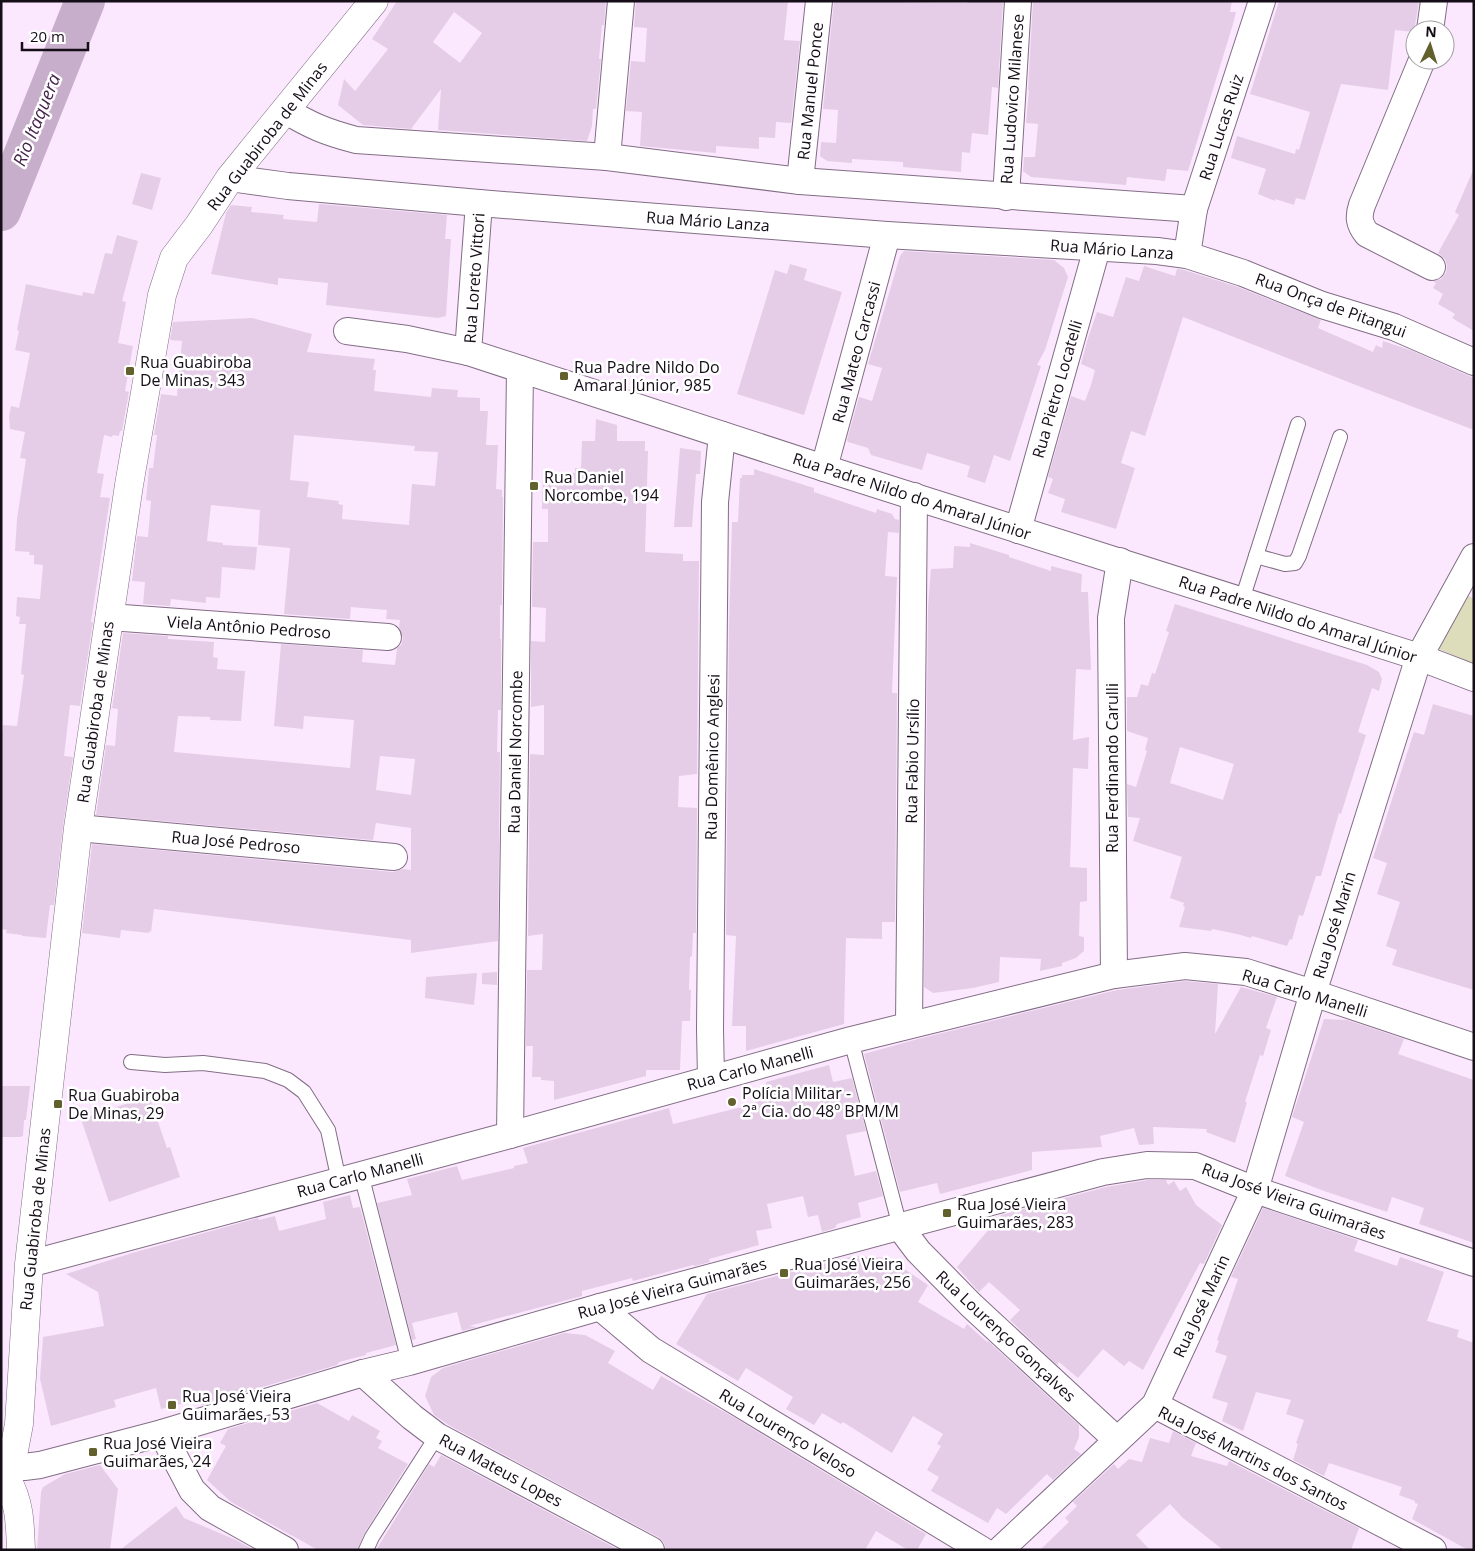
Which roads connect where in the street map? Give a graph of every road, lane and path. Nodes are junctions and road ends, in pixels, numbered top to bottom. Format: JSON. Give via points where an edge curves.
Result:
{"nodes":[{"id":1,"x":374,"y":1,"type":"edge"},
{"id":2,"x":621,"y":1,"type":"edge"},
{"id":3,"x":819,"y":1,"type":"edge"},
{"id":4,"x":1018,"y":1,"type":"edge"},
{"id":5,"x":1262,"y":1,"type":"edge"},
{"id":6,"x":1434,"y":1,"type":"edge"},
{"id":7,"x":1431,"y":20,"type":"edge"},
{"id":8,"x":1418,"y":70,"type":"edge"},
{"id":9,"x":285,"y":110,"type":"junction"},
{"id":10,"x":607,"y":157,"type":"junction"},
{"id":11,"x":230,"y":178,"type":"junction"},
{"id":12,"x":800,"y":181,"type":"junction"},
{"id":13,"x":1006,"y":197,"type":"junction"},
{"id":14,"x":478,"y":203,"type":"junction"},
{"id":15,"x":1194,"y":209,"type":"junction"},
{"id":16,"x":887,"y":235,"type":"junction"},
{"id":17,"x":1097,"y":248,"type":"junction"},
{"id":18,"x":1187,"y":255,"type":"junction"},
{"id":19,"x":1432,"y":267,"type":"dead end"},
{"id":20,"x":346,"y":330,"type":"dead end"},
{"id":21,"x":468,"y":352,"type":"junction"},
{"id":22,"x":1474,"y":362,"type":"edge"},
{"id":23,"x":520,"y":369,"type":"junction"},
{"id":24,"x":1298,"y":424,"type":"dead end"},
{"id":25,"x":722,"y":436,"type":"junction"},
{"id":26,"x":1340,"y":437,"type":"dead end"},
{"id":27,"x":824,"y":468,"type":"junction"},
{"id":28,"x":914,"y":496,"type":"junction"},
{"id":29,"x":1018,"y":530,"type":"junction"},
{"id":30,"x":1256,"y":556,"type":"junction"},
{"id":31,"x":1474,"y":557,"type":"edge"},
{"id":32,"x":1120,"y":561,"type":"junction"},
{"id":33,"x":1242,"y":600,"type":"junction"},
{"id":34,"x":109,"y":617,"type":"junction"},
{"id":35,"x":388,"y":638,"type":"dead end"},
{"id":36,"x":1418,"y":657,"type":"junction"},
{"id":37,"x":1474,"y":678,"type":"edge"},
{"id":38,"x":78,"y":828,"type":"junction"},
{"id":39,"x":394,"y":857,"type":"dead end"},
{"id":40,"x":1114,"y":975,"type":"junction"},
{"id":41,"x":1313,"y":993,"type":"junction"},
{"id":42,"x":909,"y":1025,"type":"junction"},
{"id":43,"x":851,"y":1040,"type":"junction"},
{"id":44,"x":1474,"y":1047,"type":"edge"},
{"id":45,"x":131,"y":1062,"type":"dead end"},
{"id":46,"x":711,"y":1079,"type":"junction"},
{"id":47,"x":510,"y":1135,"type":"junction"},
{"id":48,"x":350,"y":1177,"type":"junction"},
{"id":49,"x":1255,"y":1190,"type":"junction"},
{"id":50,"x":900,"y":1227,"type":"junction"},
{"id":51,"x":1474,"y":1263,"type":"edge"},
{"id":52,"x":29,"y":1264,"type":"junction"},
{"id":53,"x":600,"y":1307,"type":"junction"},
{"id":54,"x":409,"y":1362,"type":"junction"},
{"id":55,"x":363,"y":1373,"type":"junction"},
{"id":56,"x":1155,"y":1405,"type":"junction"},
{"id":57,"x":162,"y":1433,"type":"junction"},
{"id":58,"x":437,"y":1436,"type":"junction"},
{"id":59,"x":1117,"y":1440,"type":"junction"},
{"id":60,"x":7,"y":1480,"type":"edge"},
{"id":61,"x":21,"y":1550,"type":"edge"},
{"id":62,"x":285,"y":1550,"type":"edge"},
{"id":63,"x":366,"y":1550,"type":"edge"},
{"id":64,"x":651,"y":1550,"type":"edge"},
{"id":65,"x":982,"y":1550,"type":"edge"},
{"id":66,"x":1000,"y":1550,"type":"edge"},
{"id":67,"x":1433,"y":1550,"type":"edge"}],
"edges":[{"from":1,"to":9,"type":"street","name":"Rua Guabiroba de Minas"},
{"from":2,"to":10,"type":"street"},
{"from":3,"to":12,"type":"street","name":"Rua Manuel Ponce"},
{"from":4,"to":13,"type":"street","name":"Rua Ludovico Milanese"},
{"from":5,"to":15,"type":"street","name":"Rua Lucas Ruiz"},
{"from":6,"to":7,"type":"street"},
{"from":8,"to":19,"type":"street","via":[[1359,219],[1366,234]]},
{"from":9,"to":10,"type":"street","via":[[326,132],[356,140]]},
{"from":9,"to":11,"type":"street","name":"Rua Guabiroba de Minas"},
{"from":10,"to":12,"type":"street"},
{"from":11,"to":14,"type":"street","name":"Rua Mário Lanza"},
{"from":11,"to":34,"type":"street","name":"Rua Guabiroba de Minas","via":[[174,258],[162,295]]},
{"from":12,"to":13,"type":"street"},
{"from":13,"to":15,"type":"street"},
{"from":14,"to":16,"type":"street","name":"Rua Mário Lanza"},
{"from":14,"to":21,"type":"street","name":"Rua Loreto Vittori"},
{"from":15,"to":18,"type":"street","name":"Rua Lucas Ruiz"},
{"from":16,"to":17,"type":"street","name":"Rua Mário Lanza"},
{"from":16,"to":27,"type":"street","name":"Rua Mateo Carcassi"},
{"from":17,"to":18,"type":"street","name":"Rua Mário Lanza"},
{"from":17,"to":29,"type":"street","name":"Rua Pietro Locatelli"},
{"from":18,"to":22,"type":"street","name":"Rua Onça de Pitangui","via":[[1243,273],[1322,305],[1394,327]]},
{"from":20,"to":21,"type":"street","name":"Rua Padre Nildo do Amaral Júnior"},
{"from":21,"to":23,"type":"street","name":"Rua Padre Nildo do Amaral Júnior"},
{"from":23,"to":25,"type":"street","name":"Rua Padre Nildo do Amaral Júnior"},
{"from":23,"to":47,"type":"street","name":"Rua Daniel Norcombe"},
{"from":24,"to":30,"type":"lane"},
{"from":25,"to":27,"type":"street","name":"Rua Padre Nildo do Amaral Júnior"},
{"from":25,"to":46,"type":"street","name":"Rua Domênico Anglesi","via":[[715,502]]},
{"from":26,"to":30,"type":"lane","via":[[1295,562],[1285,564]]},
{"from":27,"to":28,"type":"street","name":"Rua Padre Nildo do Amaral Júnior"},
{"from":28,"to":29,"type":"street","name":"Rua Padre Nildo do Amaral Júnior"},
{"from":28,"to":42,"type":"street","name":"Rua Fabio Ursílio"},
{"from":29,"to":32,"type":"street","name":"Rua Padre Nildo do Amaral Júnior"},
{"from":30,"to":33,"type":"lane"},
{"from":31,"to":36,"type":"street","name":"Rua José Marin"},
{"from":32,"to":33,"type":"street","name":"Rua Padre Nildo do Amaral Júnior"},
{"from":32,"to":40,"type":"street","name":"Rua Ferdinando Carulli","via":[[1111,618]]},
{"from":33,"to":36,"type":"street","name":"Rua Padre Nildo do Amaral Júnior"},
{"from":34,"to":35,"type":"street","name":"Viela Antônio Pedroso"},
{"from":34,"to":38,"type":"street","name":"Rua Guabiroba de Minas"},
{"from":36,"to":37,"type":"street","name":"Rua Padre Nildo do Amaral Júnior"},
{"from":36,"to":41,"type":"street","name":"Rua José Marin"},
{"from":38,"to":39,"type":"street","name":"Rua José Pedroso"},
{"from":38,"to":52,"type":"street","name":"Rua Guabiroba de Minas"},
{"from":40,"to":41,"type":"street","name":"Rua Carlo Manelli","via":[[1185,966],[1246,972]]},
{"from":40,"to":42,"type":"street","name":"Rua Carlo Manelli"},
{"from":41,"to":44,"type":"street","name":"Rua Carlo Manelli"},
{"from":41,"to":49,"type":"street","name":"Rua José Marin"},
{"from":42,"to":43,"type":"street","name":"Rua Carlo Manelli"},
{"from":43,"to":46,"type":"street","name":"Rua Carlo Manelli"},
{"from":43,"to":50,"type":"lane"},
{"from":45,"to":48,"type":"lane","via":[[165,1066],[203,1064],[265,1071],[288,1080],[304,1092],[328,1130]]},
{"from":46,"to":47,"type":"street","name":"Rua Carlo Manelli"},
{"from":47,"to":48,"type":"street","name":"Rua Carlo Manelli"},
{"from":48,"to":52,"type":"street","name":"Rua Carlo Manelli"},
{"from":48,"to":54,"type":"lane"},
{"from":49,"to":50,"type":"street","name":"Rua José Vieira Guimarães","via":[[1195,1166],[1147,1165],[1103,1172]]},
{"from":49,"to":51,"type":"street","name":"Rua José Vieira Guimarães"},
{"from":49,"to":56,"type":"street","name":"Rua José Marin"},
{"from":50,"to":53,"type":"street","name":"Rua José Vieira Guimarães"},
{"from":50,"to":59,"type":"street","name":"Rua Lourenço Gonçalves","via":[[918,1251],[971,1305]]},
{"from":52,"to":60,"type":"street","name":"Rua Guabiroba de Minas","via":[[21,1403]]},
{"from":53,"to":54,"type":"street","name":"Rua José Vieira Guimarães"},
{"from":53,"to":65,"type":"street","name":"Rua Lourenço Veloso","via":[[651,1350]]},
{"from":54,"to":55,"type":"street","name":"Rua José Vieira Guimarães"},
{"from":55,"to":57,"type":"street","name":"Rua José Vieira Guimarães"},
{"from":55,"to":58,"type":"street","name":"Rua Mateus Lopes"},
{"from":56,"to":59,"type":"street","name":"Rua José Martins dos Santos"},
{"from":56,"to":67,"type":"street","name":"Rua José Martins dos Santos"},
{"from":57,"to":60,"type":"street","name":"Rua José Vieira Guimarães","via":[[24,1467]]},
{"from":57,"to":62,"type":"street","via":[[192,1490],[210,1508]]},
{"from":58,"to":63,"type":"lane"},
{"from":58,"to":64,"type":"street","name":"Rua Mateus Lopes"},
{"from":59,"to":66,"type":"street","name":"Rua José Martins dos Santos"},
{"from":60,"to":61,"type":"street","via":[[19,1508]]}]}
